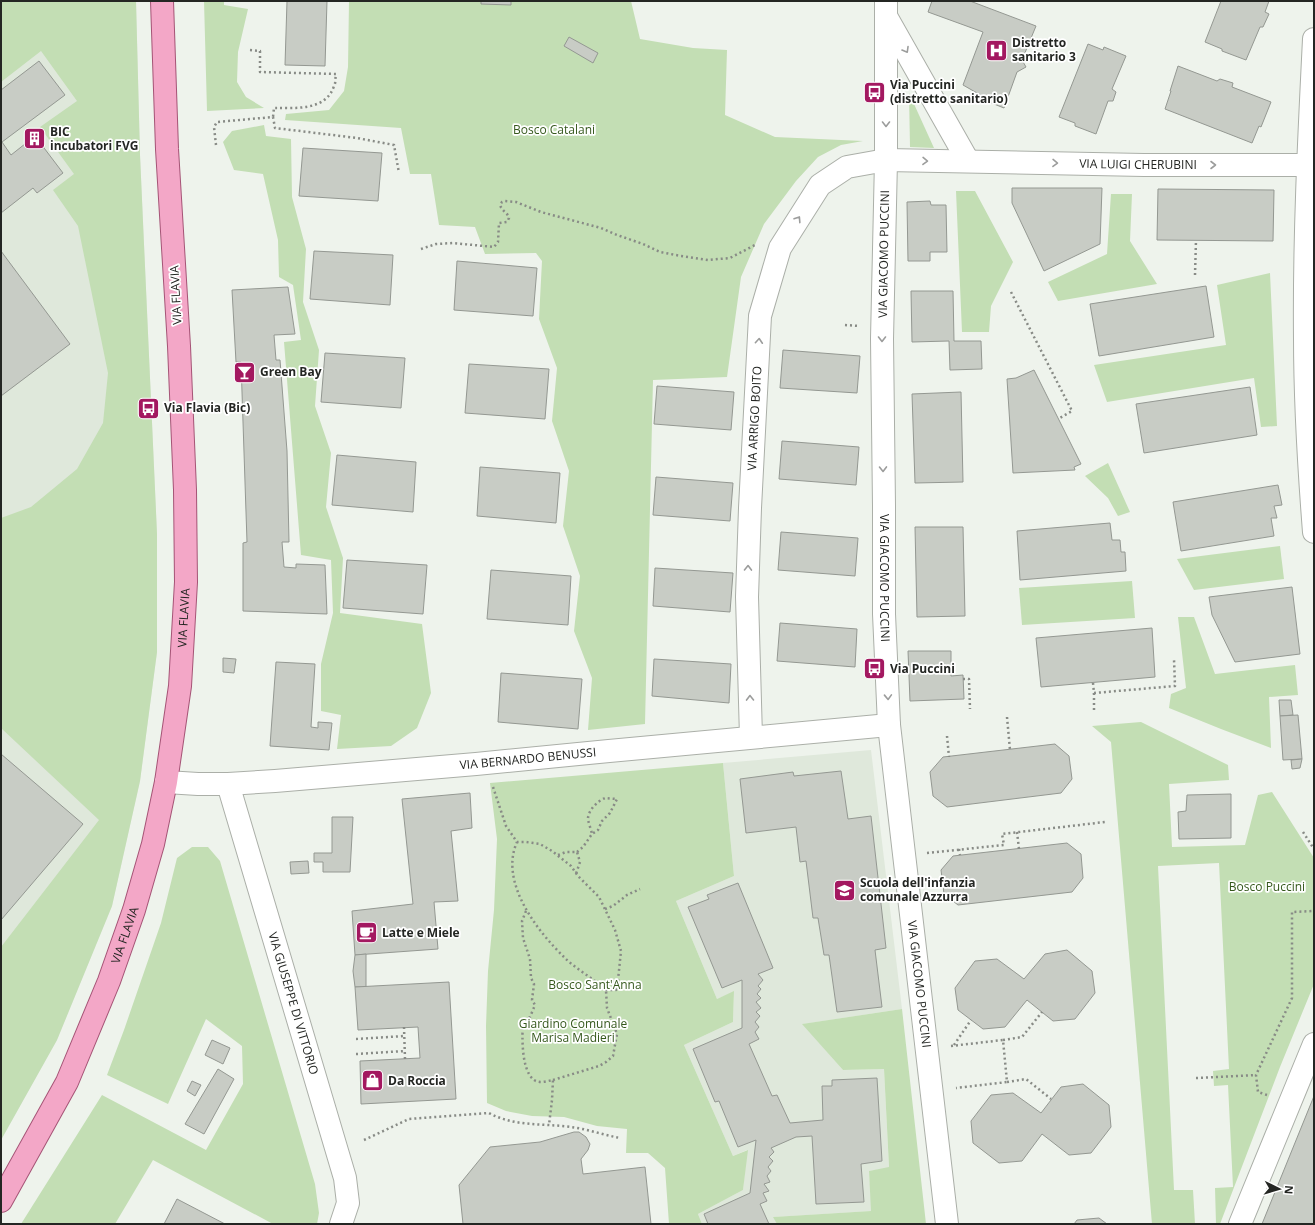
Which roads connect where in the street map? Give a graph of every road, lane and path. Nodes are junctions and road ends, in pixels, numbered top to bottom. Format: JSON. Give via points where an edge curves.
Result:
{"nodes":[{"id":1,"x":162,"y":1,"type":"edge"},
{"id":2,"x":886,"y":9,"type":"edge"},
{"id":3,"x":1314,"y":39,"type":"edge"},
{"id":4,"x":250,"y":50,"type":"dead end"},
{"id":5,"x":273,"y":117,"type":"junction"},
{"id":6,"x":216,"y":145,"type":"dead end"},
{"id":7,"x":886,"y":160,"type":"junction"},
{"id":8,"x":968,"y":161,"type":"junction"},
{"id":9,"x":1308,"y":165,"type":"junction"},
{"id":10,"x":399,"y":173,"type":"dead end"},
{"id":11,"x":1196,"y":240,"type":"dead end"},
{"id":12,"x":756,"y":244,"type":"dead end"},
{"id":13,"x":421,"y":249,"type":"dead end"},
{"id":14,"x":1195,"y":275,"type":"dead end"},
{"id":15,"x":1011,"y":292,"type":"dead end"},
{"id":16,"x":1058,"y":419,"type":"dead end"},
{"id":17,"x":1314,"y":532,"type":"edge"},
{"id":18,"x":1174,"y":659,"type":"dead end"},
{"id":19,"x":963,"y":679,"type":"dead end"},
{"id":20,"x":1093,"y":683,"type":"dead end"},
{"id":21,"x":1094,"y":693,"type":"junction"},
{"id":22,"x":970,"y":709,"type":"dead end"},
{"id":23,"x":1094,"y":712,"type":"dead end"},
{"id":24,"x":1007,"y":717,"type":"dead end"},
{"id":25,"x":889,"y":726,"type":"junction"},
{"id":26,"x":947,"y":736,"type":"dead end"},
{"id":27,"x":750,"y":737,"type":"junction"},
{"id":28,"x":1010,"y":750,"type":"dead end"},
{"id":29,"x":949,"y":757,"type":"dead end"},
{"id":30,"x":166,"y":782,"type":"junction"},
{"id":31,"x":492,"y":783,"type":"dead end"},
{"id":32,"x":228,"y":784,"type":"junction"},
{"id":33,"x":1106,"y":822,"type":"dead end"},
{"id":34,"x":1017,"y":832,"type":"junction"},
{"id":35,"x":1303,"y":832,"type":"dead end"},
{"id":36,"x":592,"y":834,"type":"junction"},
{"id":37,"x":518,"y":842,"type":"junction"},
{"id":38,"x":1019,"y":848,"type":"dead end"},
{"id":39,"x":959,"y":849,"type":"junction"},
{"id":40,"x":1314,"y":849,"type":"edge"},
{"id":41,"x":577,"y":852,"type":"junction"},
{"id":42,"x":922,"y":853,"type":"dead end"},
{"id":43,"x":558,"y":855,"type":"junction"},
{"id":44,"x":960,"y":855,"type":"dead end"},
{"id":45,"x":576,"y":874,"type":"junction"},
{"id":46,"x":640,"y":889,"type":"dead end"},
{"id":47,"x":605,"y":909,"type":"junction"},
{"id":48,"x":526,"y":911,"type":"junction"},
{"id":49,"x":1314,"y":911,"type":"edge"},
{"id":50,"x":606,"y":990,"type":"junction"},
{"id":51,"x":1042,"y":1012,"type":"dead end"},
{"id":52,"x":971,"y":1020,"type":"dead end"},
{"id":53,"x":404,"y":1027,"type":"dead end"},
{"id":54,"x":404,"y":1036,"type":"junction"},
{"id":55,"x":356,"y":1039,"type":"dead end"},
{"id":56,"x":1003,"y":1040,"type":"junction"},
{"id":57,"x":1314,"y":1044,"type":"edge"},
{"id":58,"x":954,"y":1045,"type":"junction"},
{"id":59,"x":946,"y":1046,"type":"dead end"},
{"id":60,"x":405,"y":1051,"type":"junction"},
{"id":61,"x":356,"y":1054,"type":"dead end"},
{"id":62,"x":405,"y":1059,"type":"dead end"},
{"id":63,"x":1256,"y":1075,"type":"junction"},
{"id":64,"x":1196,"y":1078,"type":"dead end"},
{"id":65,"x":553,"y":1080,"type":"junction"},
{"id":66,"x":1007,"y":1082,"type":"junction"},
{"id":67,"x":951,"y":1089,"type":"dead end"},
{"id":68,"x":1258,"y":1092,"type":"dead end"},
{"id":69,"x":1051,"y":1100,"type":"dead end"},
{"id":70,"x":549,"y":1125,"type":"junction"},
{"id":71,"x":620,"y":1138,"type":"dead end"},
{"id":72,"x":364,"y":1140,"type":"dead end"},
{"id":73,"x":1,"y":1201,"type":"edge"},
{"id":74,"x":341,"y":1224,"type":"edge"},
{"id":75,"x":947,"y":1224,"type":"edge"},
{"id":76,"x":1240,"y":1224,"type":"edge"}],
"edges":[{"from":1,"to":30,"type":"main road","name":"VIA FLAVIA","via":[[185,490],[186,582],[180,686]]},
{"from":2,"to":7,"type":"street","name":"VIA GIACOMO PUCCINI","one_way":true},
{"from":2,"to":8,"type":"street","one_way":true},
{"from":3,"to":9,"type":"street"},
{"from":4,"to":5,"type":"path","via":[[260,51],[260,72],[336,74],[335,86],[328,98],[309,107],[274,108]]},
{"from":5,"to":6,"type":"path","via":[[217,122],[214,127]]},
{"from":5,"to":10,"type":"path","via":[[274,128],[394,145]]},
{"from":7,"to":8,"type":"street","name":"VIA LUIGI CHERUBINI","one_way":true},
{"from":7,"to":25,"type":"street","name":"VIA GIACOMO PUCCINI","one_way":true,"via":[[882,339],[884,614]]},
{"from":27,"to":7,"type":"street","name":"VIA ARRIGO BOITO","one_way":true,"via":[[747,597],[760,316],[780,248],[820,184],[847,166]]},
{"from":8,"to":9,"type":"street","name":"VIA LUIGI CHERUBINI","one_way":true},
{"from":9,"to":17,"type":"street","via":[[1305,339]]},
{"from":11,"to":14,"type":"path"},
{"from":12,"to":13,"type":"path","via":[[730,258],[708,260],[660,252],[601,228],[541,212],[516,202],[505,201],[500,205],[509,218],[507,222],[499,223],[498,242],[494,247],[453,243],[436,244]]},
{"from":15,"to":16,"type":"path","via":[[1072,411]]},
{"from":18,"to":21,"type":"path","via":[[1175,686]]},
{"from":19,"to":22,"type":"path","via":[[970,679]]},
{"from":20,"to":21,"type":"path"},
{"from":21,"to":23,"type":"path"},
{"from":24,"to":28,"type":"path"},
{"from":25,"to":27,"type":"street","name":"VIA BERNARDO BENUSSI"},
{"from":25,"to":75,"type":"street","name":"VIA GIACOMO PUCCINI"},
{"from":26,"to":29,"type":"path"},
{"from":27,"to":32,"type":"street","name":"VIA BERNARDO BENUSSI","via":[[476,764]]},
{"from":30,"to":32,"type":"street","name":"VIA BERNARDO BENUSSI"},
{"from":30,"to":73,"type":"main road","name":"VIA FLAVIA","via":[[153,844],[134,910],[109,981],[67,1082]]},
{"from":31,"to":37,"type":"path","via":[[506,826]]},
{"from":32,"to":74,"type":"street","name":"VIA GIUSEPPE DI VITTORIO","via":[[345,1178],[348,1203]]},
{"from":33,"to":34,"type":"path"},
{"from":34,"to":38,"type":"path"},
{"from":34,"to":39,"type":"path","via":[[1002,834],[1004,845]]},
{"from":35,"to":40,"type":"path"},
{"from":36,"to":36,"type":"path","via":[[598,830],[617,800],[605,798],[595,804],[588,818]]},
{"from":36,"to":41,"type":"path"},
{"from":37,"to":43,"type":"path","via":[[540,844]]},
{"from":37,"to":48,"type":"path","via":[[513,851],[512,866]]},
{"from":39,"to":42,"type":"path"},
{"from":39,"to":44,"type":"path"},
{"from":41,"to":43,"type":"path"},
{"from":41,"to":45,"type":"path","via":[[580,862]]},
{"from":43,"to":45,"type":"path"},
{"from":45,"to":47,"type":"path","via":[[599,897]]},
{"from":46,"to":47,"type":"path"},
{"from":47,"to":50,"type":"path","via":[[615,930],[620,951],[616,990]]},
{"from":48,"to":50,"type":"path","via":[[566,959]]},
{"from":48,"to":65,"type":"path","via":[[522,921],[534,984],[532,1000],[535,1005],[530,1017],[523,1022],[523,1054],[528,1072],[534,1080]]},
{"from":49,"to":63,"type":"path","via":[[1292,912],[1292,998]]},
{"from":50,"to":65,"type":"path","via":[[607,1008],[617,1034],[613,1056],[599,1066]]},
{"from":51,"to":56,"type":"path","via":[[1022,1037]]},
{"from":52,"to":58,"type":"path"},
{"from":53,"to":54,"type":"path"},
{"from":54,"to":55,"type":"path"},
{"from":54,"to":60,"type":"path"},
{"from":56,"to":58,"type":"path"},
{"from":56,"to":66,"type":"path"},
{"from":57,"to":76,"type":"street"},
{"from":58,"to":59,"type":"path"},
{"from":60,"to":61,"type":"path"},
{"from":60,"to":62,"type":"path"},
{"from":63,"to":64,"type":"path"},
{"from":63,"to":68,"type":"path"},
{"from":65,"to":70,"type":"path"},
{"from":66,"to":67,"type":"path"},
{"from":66,"to":69,"type":"path","via":[[1026,1079]]},
{"from":70,"to":71,"type":"path","via":[[572,1127]]},
{"from":70,"to":72,"type":"path","via":[[527,1125],[489,1113],[474,1113],[409,1119]]}]}
